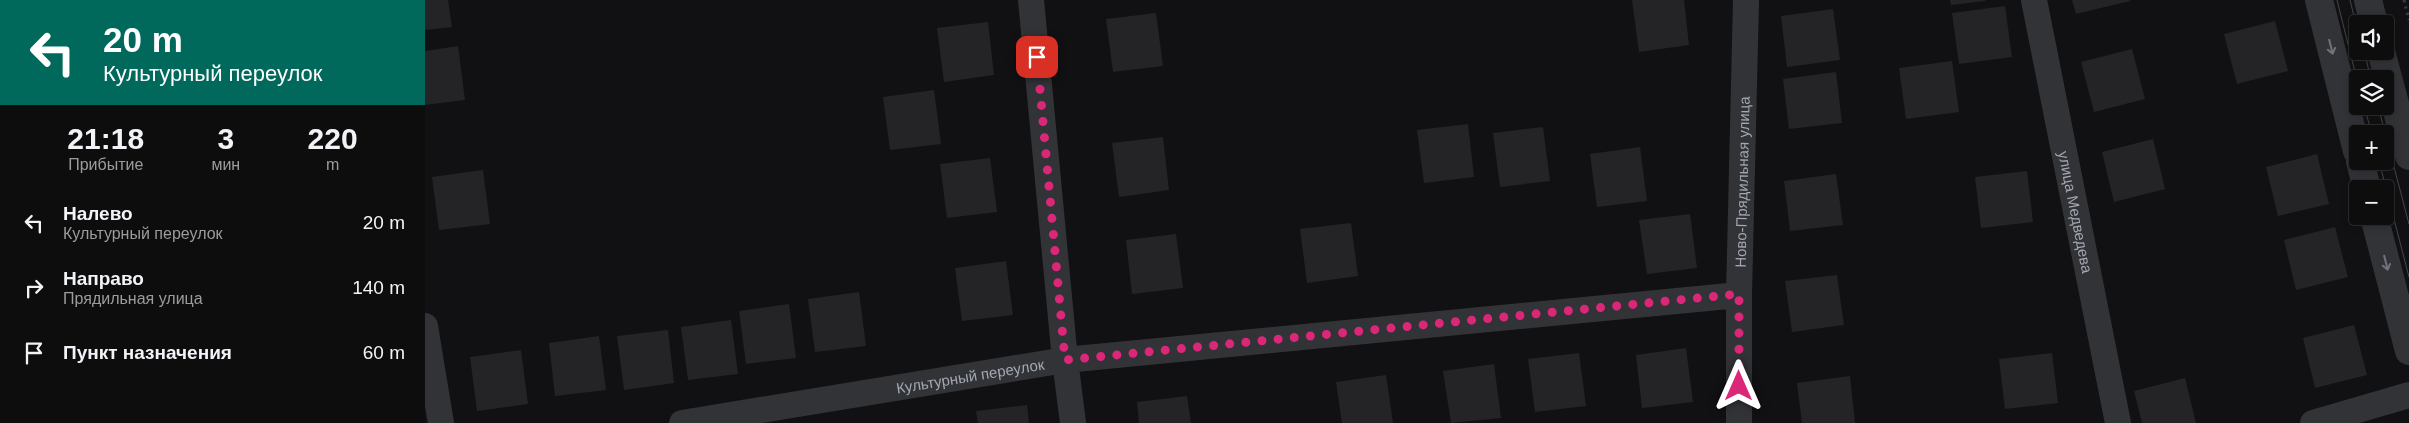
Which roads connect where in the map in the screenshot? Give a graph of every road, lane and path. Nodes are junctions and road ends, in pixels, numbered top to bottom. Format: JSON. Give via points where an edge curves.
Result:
{"nodes":[{"id":1,"x":1031,"y":0,"type":"edge"},
{"id":2,"x":1746,"y":0,"type":"edge"},
{"id":3,"x":2034,"y":0,"type":"edge"},
{"id":4,"x":2319,"y":0,"type":"edge"},
{"id":5,"x":2368,"y":0,"type":"edge"},
{"id":6,"x":2404,"y":0,"type":"edge"},
{"id":7,"x":2372,"y":15,"type":"edge"},
{"id":8,"x":2409,"y":20,"type":"edge"},
{"id":9,"x":2383,"y":60,"type":"edge"},
{"id":10,"x":2350,"y":125,"type":"edge"},
{"id":11,"x":2409,"y":156,"type":"edge"},
{"id":12,"x":2376,"y":225,"type":"edge"},
{"id":13,"x":1739,"y":294,"type":"junction"},
{"id":14,"x":425,"y":326,"type":"edge"},
{"id":15,"x":2409,"y":351,"type":"edge"},
{"id":16,"x":1065,"y":360,"type":"junction"},
{"id":17,"x":2409,"y":395,"type":"edge"},
{"id":18,"x":441,"y":423,"type":"edge"},
{"id":19,"x":682,"y":423,"type":"edge"},
{"id":20,"x":1073,"y":423,"type":"edge"},
{"id":21,"x":1739,"y":423,"type":"edge"},
{"id":22,"x":2118,"y":423,"type":"edge"},
{"id":23,"x":2313,"y":423,"type":"edge"}],
"edges":[{"from":1,"to":16,"type":"street"},
{"from":2,"to":13,"type":"street","name":"Ново-Прядильная улица"},
{"from":3,"to":22,"type":"street","name":"улица Медведева"},
{"from":4,"to":10,"type":"street","one_way":true},
{"from":5,"to":7,"type":"street"},
{"from":6,"to":8,"type":"path"},
{"from":9,"to":11,"type":"street"},
{"from":12,"to":15,"type":"street","one_way":true},
{"from":13,"to":16,"type":"street","name":"Культурный переулок"},
{"from":13,"to":21,"type":"street","name":"Ново-Прядильная улица"},
{"from":14,"to":18,"type":"street"},
{"from":16,"to":19,"type":"street","name":"Культурный переулок"},
{"from":16,"to":20,"type":"street"},
{"from":17,"to":23,"type":"street"}]}
